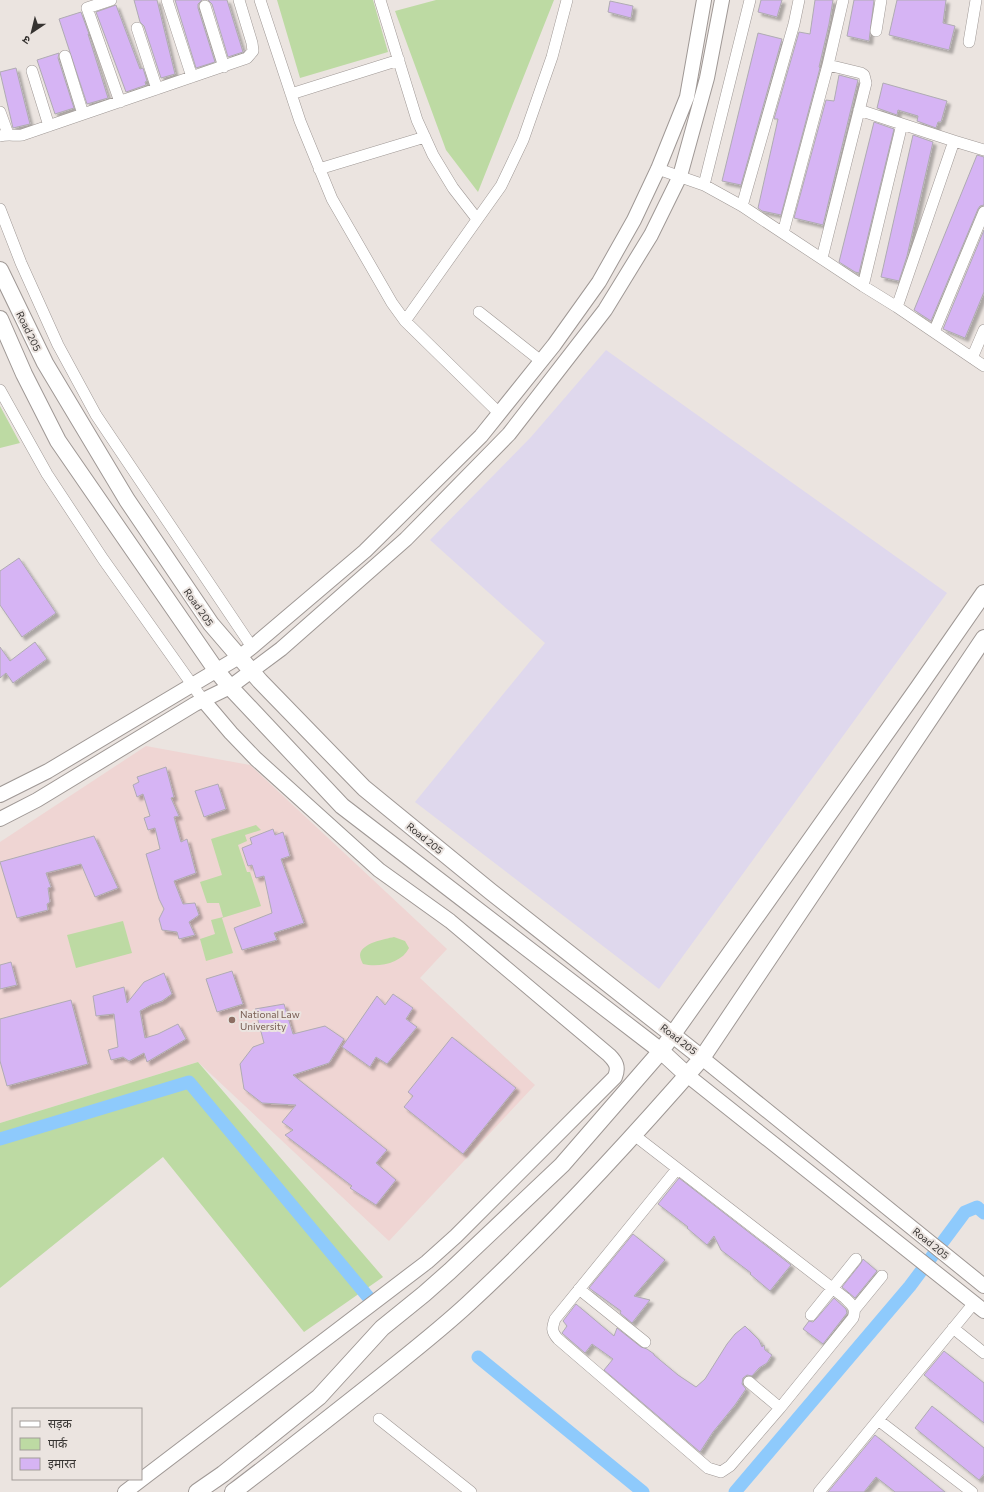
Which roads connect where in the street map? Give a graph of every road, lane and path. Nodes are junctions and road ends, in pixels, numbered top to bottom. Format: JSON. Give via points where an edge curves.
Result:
{"nodes":[{"id":1,"x":111,"y":0,"type":"edge"},
{"id":2,"x":167,"y":0,"type":"edge"},
{"id":3,"x":238,"y":0,"type":"edge"},
{"id":4,"x":260,"y":0,"type":"edge"},
{"id":5,"x":382,"y":0,"type":"edge"},
{"id":6,"x":567,"y":0,"type":"edge"},
{"id":7,"x":704,"y":0,"type":"edge"},
{"id":8,"x":722,"y":0,"type":"edge"},
{"id":9,"x":750,"y":0,"type":"edge"},
{"id":10,"x":799,"y":0,"type":"edge"},
{"id":11,"x":843,"y":0,"type":"edge"},
{"id":12,"x":881,"y":0,"type":"edge"},
{"id":13,"x":976,"y":0,"type":"edge"},
{"id":14,"x":205,"y":6,"type":"dead end"},
{"id":15,"x":137,"y":28,"type":"dead end"},
{"id":16,"x":876,"y":31,"type":"dead end"},
{"id":17,"x":969,"y":42,"type":"dead end"},
{"id":18,"x":65,"y":56,"type":"dead end"},
{"id":19,"x":399,"y":60,"type":"junction"},
{"id":20,"x":828,"y":64,"type":"junction"},
{"id":21,"x":224,"y":67,"type":"junction"},
{"id":22,"x":32,"y":71,"type":"dead end"},
{"id":23,"x":192,"y":77,"type":"junction"},
{"id":24,"x":157,"y":89,"type":"junction"},
{"id":25,"x":291,"y":94,"type":"junction"},
{"id":26,"x":120,"y":102,"type":"junction"},
{"id":27,"x":859,"y":110,"type":"junction"},
{"id":28,"x":0,"y":112,"type":"edge"},
{"id":29,"x":83,"y":114,"type":"junction"},
{"id":30,"x":902,"y":124,"type":"junction"},
{"id":31,"x":49,"y":126,"type":"junction"},
{"id":32,"x":4,"y":135,"type":"edge"},
{"id":33,"x":425,"y":137,"type":"junction"},
{"id":34,"x":954,"y":141,"type":"junction"},
{"id":35,"x":984,"y":150,"type":"edge"},
{"id":36,"x":319,"y":169,"type":"junction"},
{"id":37,"x":658,"y":169,"type":"junction"},
{"id":38,"x":680,"y":176,"type":"junction"},
{"id":39,"x":704,"y":185,"type":"junction"},
{"id":40,"x":742,"y":206,"type":"junction"},
{"id":41,"x":0,"y":209,"type":"edge"},
{"id":42,"x":984,"y":212,"type":"edge"},
{"id":43,"x":477,"y":219,"type":"junction"},
{"id":44,"x":783,"y":232,"type":"junction"},
{"id":45,"x":822,"y":258,"type":"junction"},
{"id":46,"x":0,"y":270,"type":"edge"},
{"id":47,"x":863,"y":286,"type":"junction"},
{"id":48,"x":897,"y":307,"type":"junction"},
{"id":49,"x":479,"y":312,"type":"dead end"},
{"id":50,"x":405,"y":321,"type":"junction"},
{"id":51,"x":1,"y":323,"type":"edge"},
{"id":52,"x":984,"y":330,"type":"edge"},
{"id":53,"x":934,"y":332,"type":"junction"},
{"id":54,"x":5,"y":342,"type":"edge"},
{"id":55,"x":972,"y":358,"type":"junction"},
{"id":56,"x":541,"y":361,"type":"junction"},
{"id":57,"x":984,"y":366,"type":"edge"},
{"id":58,"x":0,"y":390,"type":"edge"},
{"id":59,"x":500,"y":413,"type":"junction"},
{"id":60,"x":984,"y":593,"type":"edge"},
{"id":61,"x":984,"y":638,"type":"edge"},
{"id":62,"x":252,"y":647,"type":"junction"},
{"id":63,"x":239,"y":656,"type":"junction"},
{"id":64,"x":216,"y":670,"type":"junction"},
{"id":65,"x":251,"y":671,"type":"junction"},
{"id":66,"x":191,"y":684,"type":"junction"},
{"id":67,"x":230,"y":687,"type":"junction"},
{"id":68,"x":203,"y":700,"type":"junction"},
{"id":69,"x":0,"y":796,"type":"edge"},
{"id":70,"x":0,"y":819,"type":"edge"},
{"id":71,"x":672,"y":1034,"type":"junction"},
{"id":72,"x":661,"y":1051,"type":"junction"},
{"id":73,"x":702,"y":1058,"type":"junction"},
{"id":74,"x":688,"y":1075,"type":"junction"},
{"id":75,"x":634,"y":1136,"type":"junction"},
{"id":76,"x":677,"y":1169,"type":"junction"},
{"id":77,"x":856,"y":1259,"type":"dead end"},
{"id":78,"x":882,"y":1276,"type":"dead end"},
{"id":79,"x":984,"y":1286,"type":"edge"},
{"id":80,"x":833,"y":1288,"type":"junction"},
{"id":81,"x":579,"y":1289,"type":"junction"},
{"id":82,"x":979,"y":1307,"type":"edge"},
{"id":83,"x":855,"y":1309,"type":"junction"},
{"id":84,"x":811,"y":1315,"type":"dead end"},
{"id":85,"x":953,"y":1328,"type":"junction"},
{"id":86,"x":645,"y":1342,"type":"dead end"},
{"id":87,"x":984,"y":1353,"type":"edge"},
{"id":88,"x":749,"y":1382,"type":"dead end"},
{"id":89,"x":780,"y":1408,"type":"junction"},
{"id":90,"x":379,"y":1419,"type":"dead end"},
{"id":91,"x":878,"y":1420,"type":"junction"},
{"id":92,"x":142,"y":1479,"type":"edge"},
{"id":93,"x":141,"y":1480,"type":"edge"},
{"id":94,"x":125,"y":1492,"type":"edge"},
{"id":95,"x":197,"y":1492,"type":"edge"},
{"id":96,"x":234,"y":1492,"type":"edge"},
{"id":97,"x":471,"y":1492,"type":"edge"},
{"id":98,"x":819,"y":1492,"type":"edge"},
{"id":99,"x":972,"y":1492,"type":"edge"}],
"edges":[{"from":1,"to":26,"type":"street","via":[[87,8]]},
{"from":2,"to":23,"type":"street"},
{"from":3,"to":21,"type":"street","via":[[253,51],[247,58]]},
{"from":4,"to":25,"type":"street"},
{"from":5,"to":19,"type":"street"},
{"from":6,"to":43,"type":"street","via":[[552,57],[522,140],[501,186]]},
{"from":7,"to":37,"type":"street","via":[[687,97]]},
{"from":8,"to":38,"type":"street","via":[[707,78]]},
{"from":9,"to":39,"type":"street"},
{"from":10,"to":40,"type":"street"},
{"from":11,"to":20,"type":"street"},
{"from":12,"to":16,"type":"street"},
{"from":13,"to":17,"type":"street"},
{"from":14,"to":21,"type":"street"},
{"from":15,"to":24,"type":"street"},
{"from":18,"to":29,"type":"street"},
{"from":19,"to":25,"type":"street"},
{"from":19,"to":33,"type":"street","via":[[417,120]]},
{"from":20,"to":27,"type":"street","via":[[864,75],[866,83]]},
{"from":20,"to":44,"type":"street"},
{"from":21,"to":23,"type":"street"},
{"from":22,"to":31,"type":"street"},
{"from":23,"to":24,"type":"street"},
{"from":24,"to":26,"type":"street"},
{"from":25,"to":36,"type":"street"},
{"from":26,"to":29,"type":"street"},
{"from":27,"to":30,"type":"street"},
{"from":27,"to":45,"type":"street"},
{"from":28,"to":32,"type":"street"},
{"from":29,"to":31,"type":"street"},
{"from":30,"to":34,"type":"street"},
{"from":30,"to":47,"type":"street"},
{"from":31,"to":32,"type":"street","via":[[22,135]]},
{"from":33,"to":36,"type":"street"},
{"from":33,"to":43,"type":"street","via":[[453,188]]},
{"from":34,"to":35,"type":"street"},
{"from":34,"to":48,"type":"street"},
{"from":36,"to":50,"type":"street","via":[[332,199]]},
{"from":37,"to":38,"type":"street"},
{"from":37,"to":56,"type":"street","via":[[634,220],[599,282]]},
{"from":38,"to":39,"type":"street"},
{"from":38,"to":65,"type":"street","via":[[651,235],[605,310],[508,434],[406,539],[281,649]]},
{"from":39,"to":40,"type":"street"},
{"from":40,"to":44,"type":"street"},
{"from":41,"to":62,"type":"street","via":[[58,345],[96,415]]},
{"from":42,"to":53,"type":"street"},
{"from":43,"to":50,"type":"street"},
{"from":44,"to":45,"type":"street"},
{"from":45,"to":47,"type":"street"},
{"from":46,"to":63,"type":"main road","name":"Road 205","via":[[45,364],[127,500],[211,624]]},
{"from":47,"to":48,"type":"street"},
{"from":48,"to":53,"type":"street"},
{"from":49,"to":56,"type":"street"},
{"from":50,"to":59,"type":"street"},
{"from":51,"to":54,"type":"main road","name":"Road 205"},
{"from":52,"to":55,"type":"street"},
{"from":53,"to":55,"type":"street"},
{"from":54,"to":64,"type":"main road","name":"Road 205","via":[[58,441]]},
{"from":55,"to":57,"type":"street"},
{"from":56,"to":59,"type":"street"},
{"from":58,"to":66,"type":"street","via":[[47,474],[99,554]]},
{"from":59,"to":62,"type":"street","via":[[481,436],[365,551]]},
{"from":60,"to":71,"type":"main road"},
{"from":61,"to":73,"type":"main road"},
{"from":62,"to":63,"type":"street"},
{"from":63,"to":64,"type":"street"},
{"from":63,"to":65,"type":"main road","name":"Road 205"},
{"from":64,"to":66,"type":"street"},
{"from":64,"to":67,"type":"main road","name":"Road 205"},
{"from":65,"to":67,"type":"street"},
{"from":65,"to":71,"type":"main road","name":"Road 205","via":[[364,788]]},
{"from":66,"to":68,"type":"street"},
{"from":66,"to":69,"type":"street","via":[[48,771]]},
{"from":67,"to":68,"type":"street"},
{"from":67,"to":72,"type":"main road","name":"Road 205","via":[[342,806]]},
{"from":68,"to":70,"type":"street","via":[[37,800]]},
{"from":68,"to":92,"type":"street","via":[[256,759],[379,870],[450,921],[609,1055],[616,1063],[617,1071],[615,1077],[427,1262]]},
{"from":71,"to":72,"type":"main road"},
{"from":71,"to":73,"type":"main road","name":"Road 205"},
{"from":72,"to":74,"type":"main road","name":"Road 205"},
{"from":72,"to":95,"type":"main road","via":[[562,1165],[450,1271],[382,1328],[319,1397]]},
{"from":73,"to":74,"type":"main road"},
{"from":73,"to":79,"type":"street","name":"Road 205"},
{"from":74,"to":75,"type":"main road"},
{"from":74,"to":82,"type":"street","name":"Road 205"},
{"from":75,"to":76,"type":"street"},
{"from":75,"to":96,"type":"main road","via":[[556,1218],[468,1304],[408,1355]]},
{"from":76,"to":80,"type":"street"},
{"from":76,"to":81,"type":"street"},
{"from":77,"to":80,"type":"street"},
{"from":78,"to":83,"type":"street"},
{"from":80,"to":83,"type":"street"},
{"from":80,"to":84,"type":"street"},
{"from":81,"to":86,"type":"street"},
{"from":81,"to":89,"type":"street","via":[[555,1319],[553,1333],[708,1468],[720,1472],[730,1466]]},
{"from":82,"to":85,"type":"street"},
{"from":83,"to":89,"type":"street","via":[[853,1318]]},
{"from":85,"to":87,"type":"street"},
{"from":85,"to":91,"type":"street"},
{"from":88,"to":89,"type":"street"},
{"from":90,"to":97,"type":"street"},
{"from":91,"to":98,"type":"street"},
{"from":91,"to":99,"type":"street"},
{"from":93,"to":94,"type":"street"}]}
